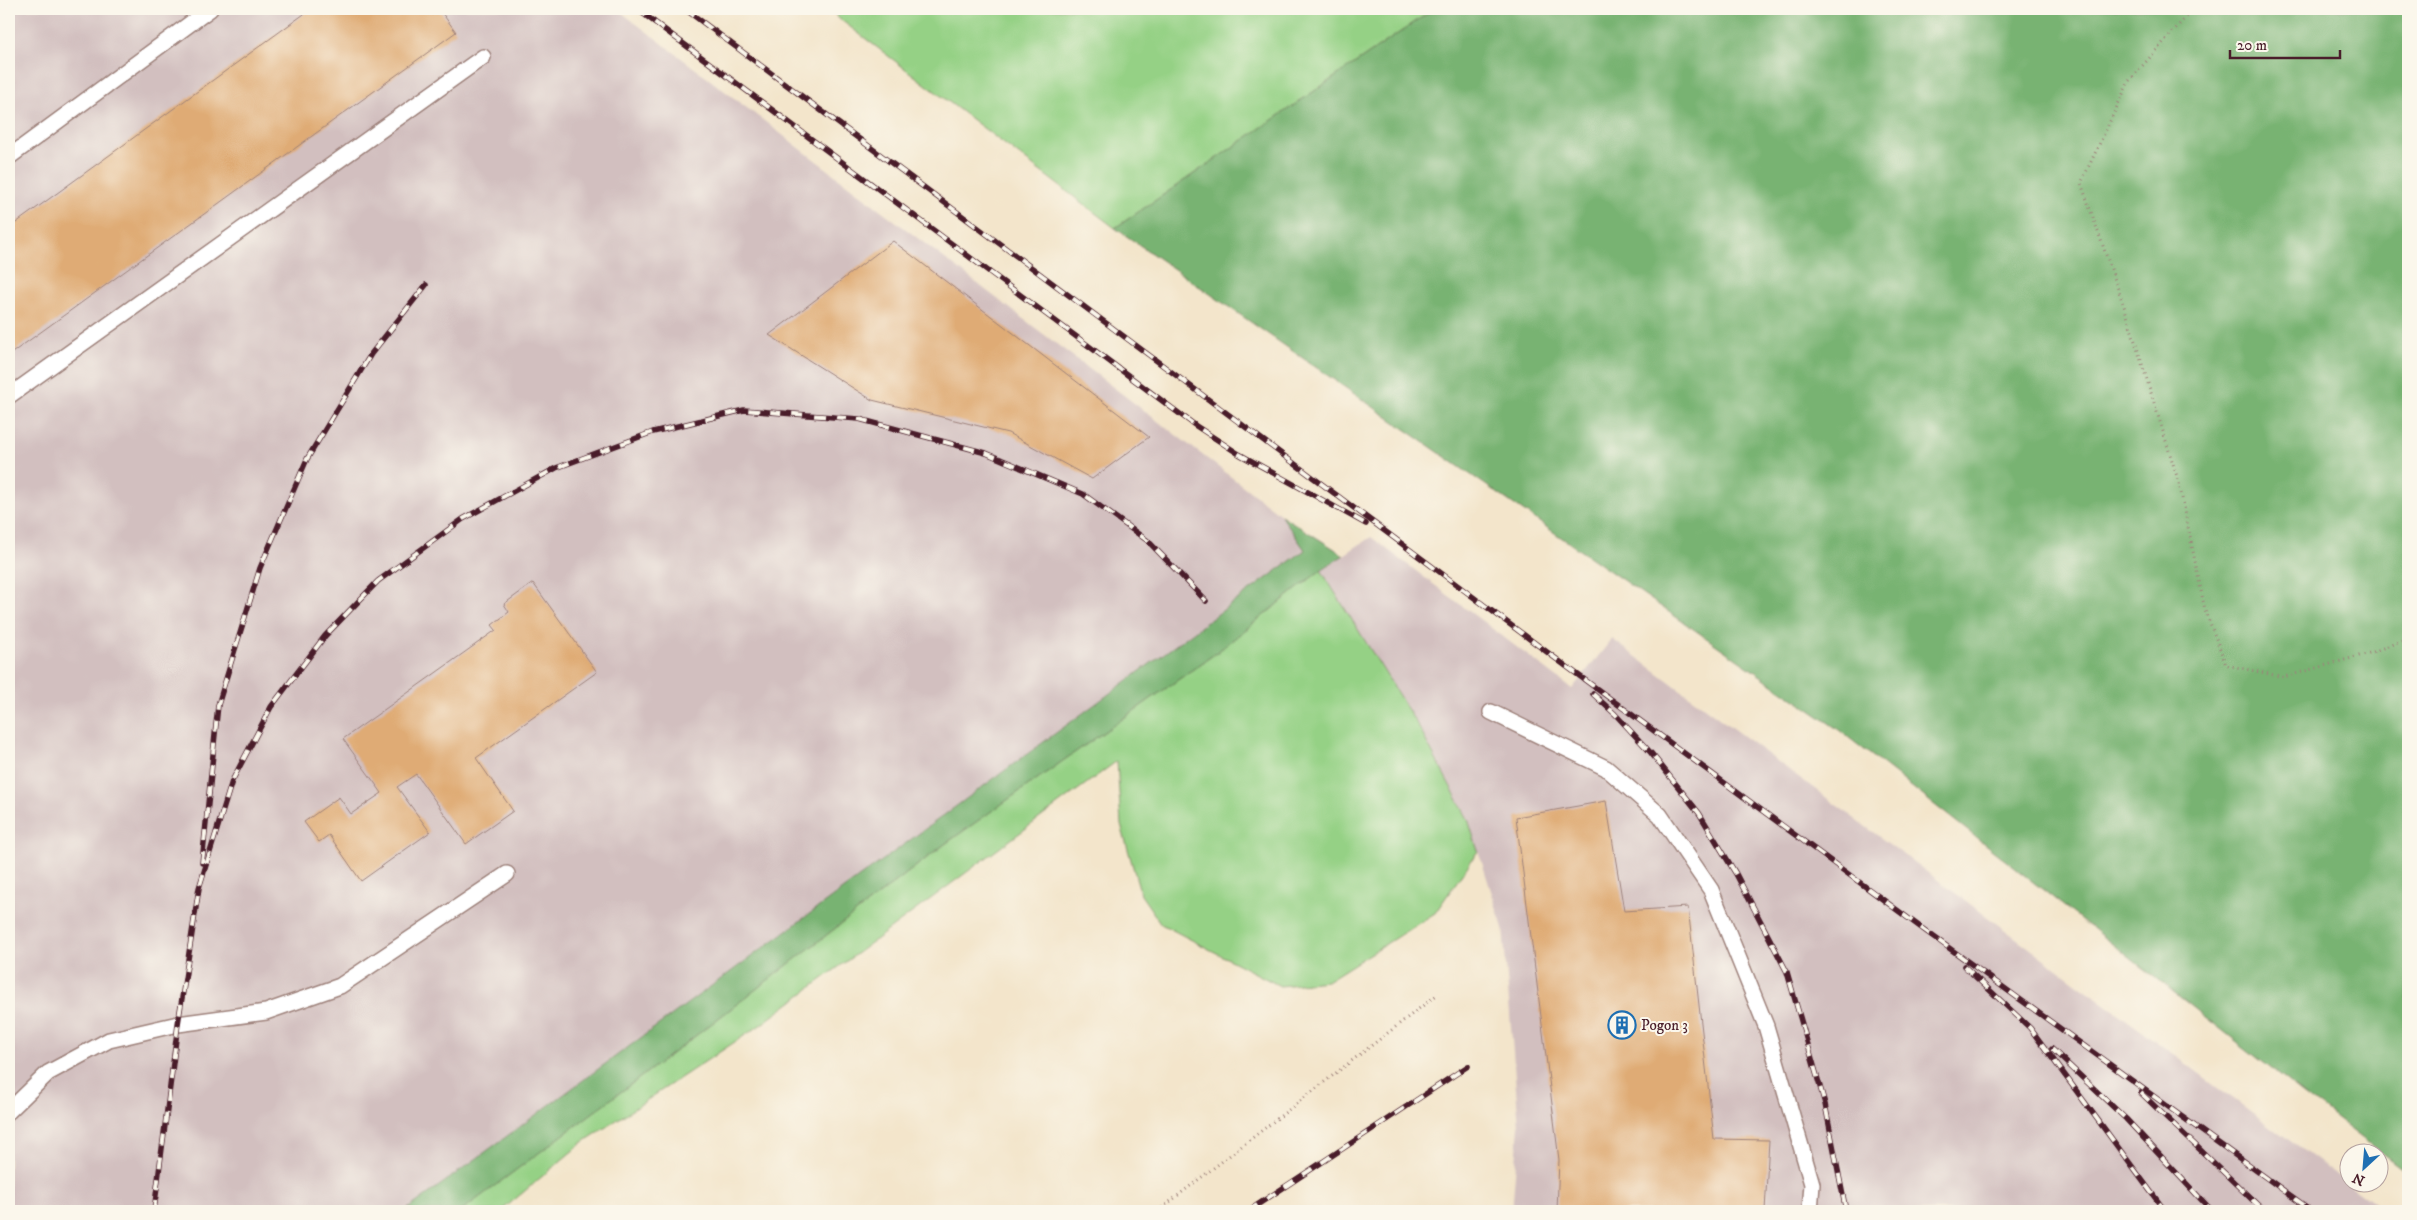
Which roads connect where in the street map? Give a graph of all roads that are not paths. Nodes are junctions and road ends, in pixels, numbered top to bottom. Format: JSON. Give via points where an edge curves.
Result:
{"nodes":[{"id":1,"x":210,"y":9,"type":"edge"},
{"id":2,"x":483,"y":57,"type":"dead end"},
{"id":3,"x":9,"y":157,"type":"edge"},
{"id":4,"x":9,"y":396,"type":"edge"},
{"id":5,"x":1491,"y":712,"type":"dead end"},
{"id":6,"x":507,"y":874,"type":"dead end"},
{"id":7,"x":9,"y":1111,"type":"edge"},
{"id":8,"x":1810,"y":1211,"type":"edge"}],
"edges":[{"from":1,"to":3,"type":"lane"},
{"from":2,"to":4,"type":"lane"},
{"from":5,"to":8,"type":"lane","via":[[1606,768],[1660,815],[1711,890],[1766,1026],[1812,1184]]},
{"from":6,"to":7,"type":"lane","via":[[340,986],[266,1012],[178,1024],[109,1040],[48,1073]]}]}
